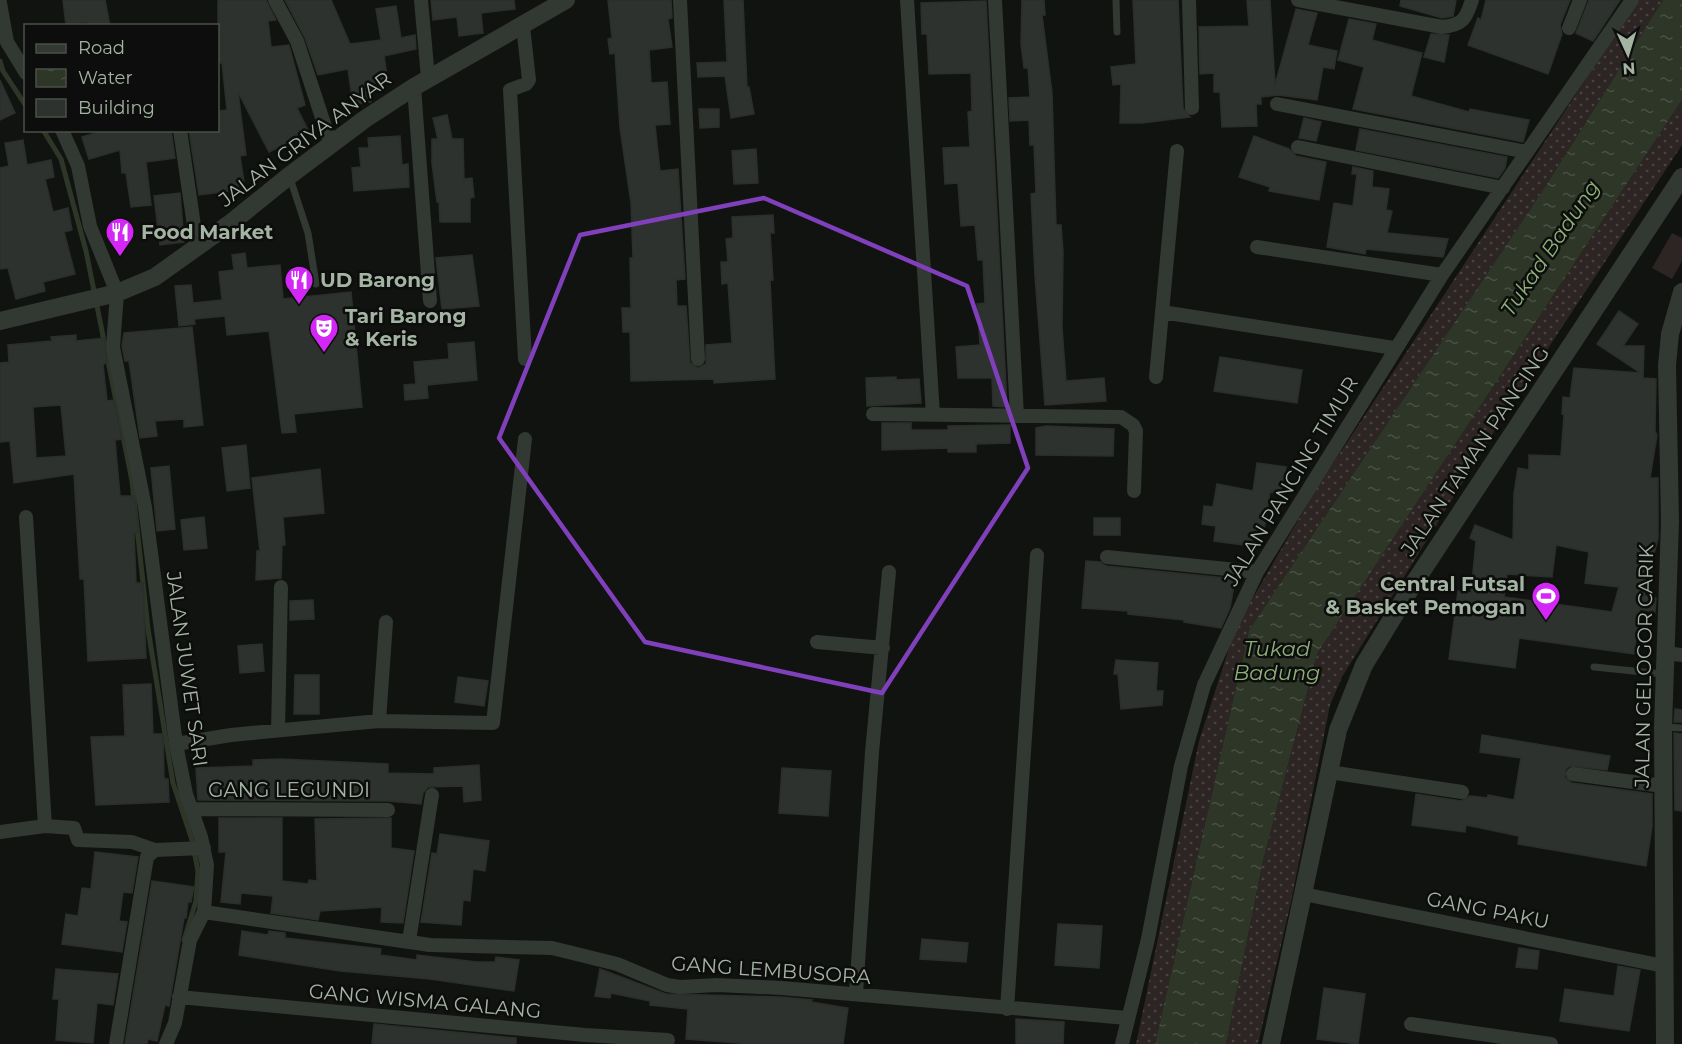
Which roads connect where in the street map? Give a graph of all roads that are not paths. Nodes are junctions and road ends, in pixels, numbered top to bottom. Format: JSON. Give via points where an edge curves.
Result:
{"nodes":[{"id":1,"x":275,"y":0,"type":"edge"},
{"id":2,"x":421,"y":0,"type":"edge"},
{"id":3,"x":566,"y":0,"type":"edge"},
{"id":4,"x":680,"y":0,"type":"edge"},
{"id":5,"x":901,"y":0,"type":"edge"},
{"id":6,"x":906,"y":0,"type":"edge"},
{"id":7,"x":995,"y":0,"type":"edge"},
{"id":8,"x":1116,"y":0,"type":"edge"},
{"id":9,"x":1189,"y":0,"type":"edge"},
{"id":10,"x":1298,"y":0,"type":"edge"},
{"id":11,"x":1472,"y":0,"type":"edge"},
{"id":12,"x":1580,"y":0,"type":"edge"},
{"id":13,"x":1632,"y":0,"type":"edge"},
{"id":14,"x":0,"y":3,"type":"edge"},
{"id":15,"x":523,"y":26,"type":"junction"},
{"id":16,"x":1569,"y":28,"type":"dead end"},
{"id":17,"x":1118,"y":32,"type":"dead end"},
{"id":18,"x":905,"y":66,"type":"dead end"},
{"id":19,"x":24,"y":70,"type":"edge"},
{"id":20,"x":421,"y":82,"type":"junction"},
{"id":21,"x":1277,"y":104,"type":"dead end"},
{"id":22,"x":1192,"y":108,"type":"dead end"},
{"id":23,"x":63,"y":132,"type":"edge"},
{"id":24,"x":180,"y":132,"type":"edge"},
{"id":25,"x":331,"y":144,"type":"junction"},
{"id":26,"x":1298,"y":147,"type":"dead end"},
{"id":27,"x":1177,"y":151,"type":"dead end"},
{"id":28,"x":1527,"y":152,"type":"junction"},
{"id":29,"x":289,"y":176,"type":"junction"},
{"id":30,"x":1682,"y":177,"type":"edge"},
{"id":31,"x":1503,"y":188,"type":"junction"},
{"id":32,"x":197,"y":246,"type":"junction"},
{"id":33,"x":1257,"y":247,"type":"dead end"},
{"id":34,"x":1442,"y":275,"type":"junction"},
{"id":35,"x":316,"y":284,"type":"dead end"},
{"id":36,"x":1682,"y":292,"type":"edge"},
{"id":37,"x":114,"y":293,"type":"junction"},
{"id":38,"x":430,"y":300,"type":"dead end"},
{"id":39,"x":1162,"y":312,"type":"junction"},
{"id":40,"x":0,"y":321,"type":"edge"},
{"id":41,"x":1394,"y":348,"type":"junction"},
{"id":42,"x":525,"y":359,"type":"dead end"},
{"id":43,"x":698,"y":359,"type":"dead end"},
{"id":44,"x":1156,"y":377,"type":"dead end"},
{"id":45,"x":873,"y":414,"type":"dead end"},
{"id":46,"x":933,"y":414,"type":"junction"},
{"id":47,"x":1017,"y":416,"type":"junction"},
{"id":48,"x":525,"y":439,"type":"dead end"},
{"id":49,"x":1134,"y":491,"type":"dead end"},
{"id":50,"x":26,"y":517,"type":"dead end"},
{"id":51,"x":1037,"y":555,"type":"dead end"},
{"id":52,"x":1107,"y":557,"type":"dead end"},
{"id":53,"x":889,"y":572,"type":"dead end"},
{"id":54,"x":1257,"y":572,"type":"junction"},
{"id":55,"x":281,"y":587,"type":"dead end"},
{"id":56,"x":386,"y":622,"type":"dead end"},
{"id":57,"x":817,"y":642,"type":"dead end"},
{"id":58,"x":883,"y":648,"type":"junction"},
{"id":59,"x":1674,"y":654,"type":"edge"},
{"id":60,"x":1594,"y":667,"type":"dead end"},
{"id":61,"x":1665,"y":674,"type":"junction"},
{"id":62,"x":379,"y":721,"type":"junction"},
{"id":63,"x":1664,"y":727,"type":"junction"},
{"id":64,"x":1682,"y":728,"type":"edge"},
{"id":65,"x":278,"y":730,"type":"junction"},
{"id":66,"x":176,"y":744,"type":"junction"},
{"id":67,"x":1329,"y":772,"type":"junction"},
{"id":68,"x":1573,"y":774,"type":"dead end"},
{"id":69,"x":1663,"y":786,"type":"junction"},
{"id":70,"x":1462,"y":792,"type":"dead end"},
{"id":71,"x":432,"y":795,"type":"dead end"},
{"id":72,"x":191,"y":809,"type":"junction"},
{"id":73,"x":388,"y":810,"type":"dead end"},
{"id":74,"x":45,"y":826,"type":"junction"},
{"id":75,"x":0,"y":832,"type":"edge"},
{"id":76,"x":204,"y":848,"type":"junction"},
{"id":77,"x":155,"y":850,"type":"junction"},
{"id":78,"x":1303,"y":894,"type":"junction"},
{"id":79,"x":204,"y":912,"type":"junction"},
{"id":80,"x":408,"y":941,"type":"junction"},
{"id":81,"x":1665,"y":966,"type":"junction"},
{"id":82,"x":856,"y":994,"type":"junction"},
{"id":83,"x":179,"y":997,"type":"junction"},
{"id":84,"x":1007,"y":1009,"type":"junction"},
{"id":85,"x":1127,"y":1018,"type":"junction"},
{"id":86,"x":1411,"y":1024,"type":"dead end"},
{"id":87,"x":668,"y":1040,"type":"dead end"},
{"id":88,"x":1515,"y":1041,"type":"edge"},
{"id":89,"x":116,"y":1044,"type":"edge"},
{"id":90,"x":166,"y":1044,"type":"edge"},
{"id":91,"x":1122,"y":1044,"type":"edge"},
{"id":92,"x":1271,"y":1044,"type":"edge"},
{"id":93,"x":1551,"y":1044,"type":"edge"},
{"id":94,"x":1665,"y":1044,"type":"edge"}],
"edges":[{"from":1,"to":25,"type":"street","via":[[297,41]]},
{"from":2,"to":20,"type":"street"},
{"from":3,"to":15,"type":"street","name":"JALAN GRIYA ANYAR"},
{"from":4,"to":43,"type":"street"},
{"from":5,"to":18,"type":"street"},
{"from":6,"to":46,"type":"street"},
{"from":7,"to":47,"type":"street"},
{"from":8,"to":17,"type":"lane"},
{"from":9,"to":22,"type":"street"},
{"from":10,"to":11,"type":"street","via":[[1442,27],[1466,19]]},
{"from":12,"to":16,"type":"street"},
{"from":13,"to":28,"type":"street","name":"JALAN PANCING TIMUR"},
{"from":14,"to":19,"type":"street","via":[[7,42]]},
{"from":15,"to":20,"type":"street","name":"JALAN GRIYA ANYAR"},
{"from":15,"to":42,"type":"street","via":[[529,80],[510,90]]},
{"from":20,"to":25,"type":"street","name":"JALAN GRIYA ANYAR"},
{"from":20,"to":38,"type":"street"},
{"from":21,"to":28,"type":"street"},
{"from":23,"to":37,"type":"street","via":[[78,166],[90,226]]},
{"from":24,"to":32,"type":"street"},
{"from":25,"to":29,"type":"street","name":"JALAN GRIYA ANYAR"},
{"from":26,"to":31,"type":"street"},
{"from":27,"to":39,"type":"street"},
{"from":28,"to":31,"type":"street","name":"JALAN PANCING TIMUR"},
{"from":29,"to":32,"type":"street","name":"JALAN GRIYA ANYAR"},
{"from":29,"to":35,"type":"lane","via":[[308,233]]},
{"from":30,"to":67,"type":"street","name":"JALAN TAMAN PANCING","via":[[1383,632],[1352,691]]},
{"from":31,"to":34,"type":"street","name":"JALAN PANCING TIMUR"},
{"from":32,"to":37,"type":"street","name":"JALAN GRIYA ANYAR","via":[[155,277]]},
{"from":33,"to":34,"type":"street"},
{"from":34,"to":41,"type":"street","name":"JALAN PANCING TIMUR"},
{"from":36,"to":59,"type":"street","name":"JALAN GELOGOR CARIK","via":[[1667,365],[1673,487]]},
{"from":37,"to":40,"type":"street","name":"JALAN GRIYA ANYAR"},
{"from":37,"to":66,"type":"street","name":"JALAN JUWET SARI","via":[[113,347],[145,507]]},
{"from":39,"to":41,"type":"street"},
{"from":39,"to":44,"type":"street"},
{"from":41,"to":54,"type":"street","name":"JALAN PANCING TIMUR"},
{"from":45,"to":46,"type":"street"},
{"from":46,"to":47,"type":"street"},
{"from":47,"to":49,"type":"street","via":[[1109,415],[1128,420],[1137,431]]},
{"from":48,"to":62,"type":"street","via":[[493,723]]},
{"from":50,"to":74,"type":"street"},
{"from":51,"to":84,"type":"street"},
{"from":52,"to":54,"type":"street"},
{"from":53,"to":58,"type":"street"},
{"from":54,"to":85,"type":"street","name":"JALAN PANCING TIMUR","via":[[1204,685],[1181,766],[1148,939]]},
{"from":55,"to":65,"type":"street"},
{"from":56,"to":62,"type":"street"},
{"from":57,"to":58,"type":"street"},
{"from":58,"to":82,"type":"street"},
{"from":59,"to":61,"type":"street","name":"JALAN GELOGOR CARIK"},
{"from":60,"to":61,"type":"lane"},
{"from":61,"to":63,"type":"street","name":"JALAN GELOGOR CARIK"},
{"from":62,"to":65,"type":"street"},
{"from":63,"to":64,"type":"lane"},
{"from":63,"to":69,"type":"street","name":"JALAN GELOGOR CARIK"},
{"from":65,"to":66,"type":"street"},
{"from":66,"to":72,"type":"street","name":"JALAN JUWET SARI"},
{"from":67,"to":70,"type":"street"},
{"from":67,"to":78,"type":"street","name":"JALAN TAMAN PANCING"},
{"from":68,"to":69,"type":"street"},
{"from":69,"to":81,"type":"street","name":"JALAN GELOGOR CARIK"},
{"from":71,"to":80,"type":"street"},
{"from":72,"to":73,"type":"street","name":"GANG LEGUNDI"},
{"from":72,"to":76,"type":"street","name":"JALAN JUWET SARI"},
{"from":74,"to":75,"type":"street"},
{"from":74,"to":77,"type":"street","via":[[74,828],[78,840],[132,842]]},
{"from":76,"to":77,"type":"street"},
{"from":76,"to":79,"type":"street","name":"JALAN JUWET SARI"},
{"from":77,"to":89,"type":"street","via":[[147,857]]},
{"from":78,"to":81,"type":"street","name":"GANG PAKU"},
{"from":78,"to":92,"type":"street","name":"JALAN TAMAN PANCING"},
{"from":79,"to":80,"type":"street","name":"GANG LEMBUSORA"},
{"from":79,"to":83,"type":"street","name":"JALAN JUWET SARI","via":[[190,940]]},
{"from":80,"to":82,"type":"street","name":"GANG LEMBUSORA","via":[[552,948],[596,958],[680,987],[717,985]]},
{"from":81,"to":94,"type":"street","name":"JALAN GELOGOR CARIK"},
{"from":82,"to":84,"type":"street","name":"GANG LEMBUSORA"},
{"from":83,"to":87,"type":"street","name":"GANG WISMA GALANG"},
{"from":83,"to":90,"type":"street","name":"JALAN JUWET SARI","via":[[175,1023]]},
{"from":84,"to":85,"type":"street","name":"GANG LEMBUSORA"},
{"from":85,"to":91,"type":"street","name":"JALAN PANCING TIMUR"},
{"from":86,"to":88,"type":"street"},
{"from":88,"to":93,"type":"street"}]}
